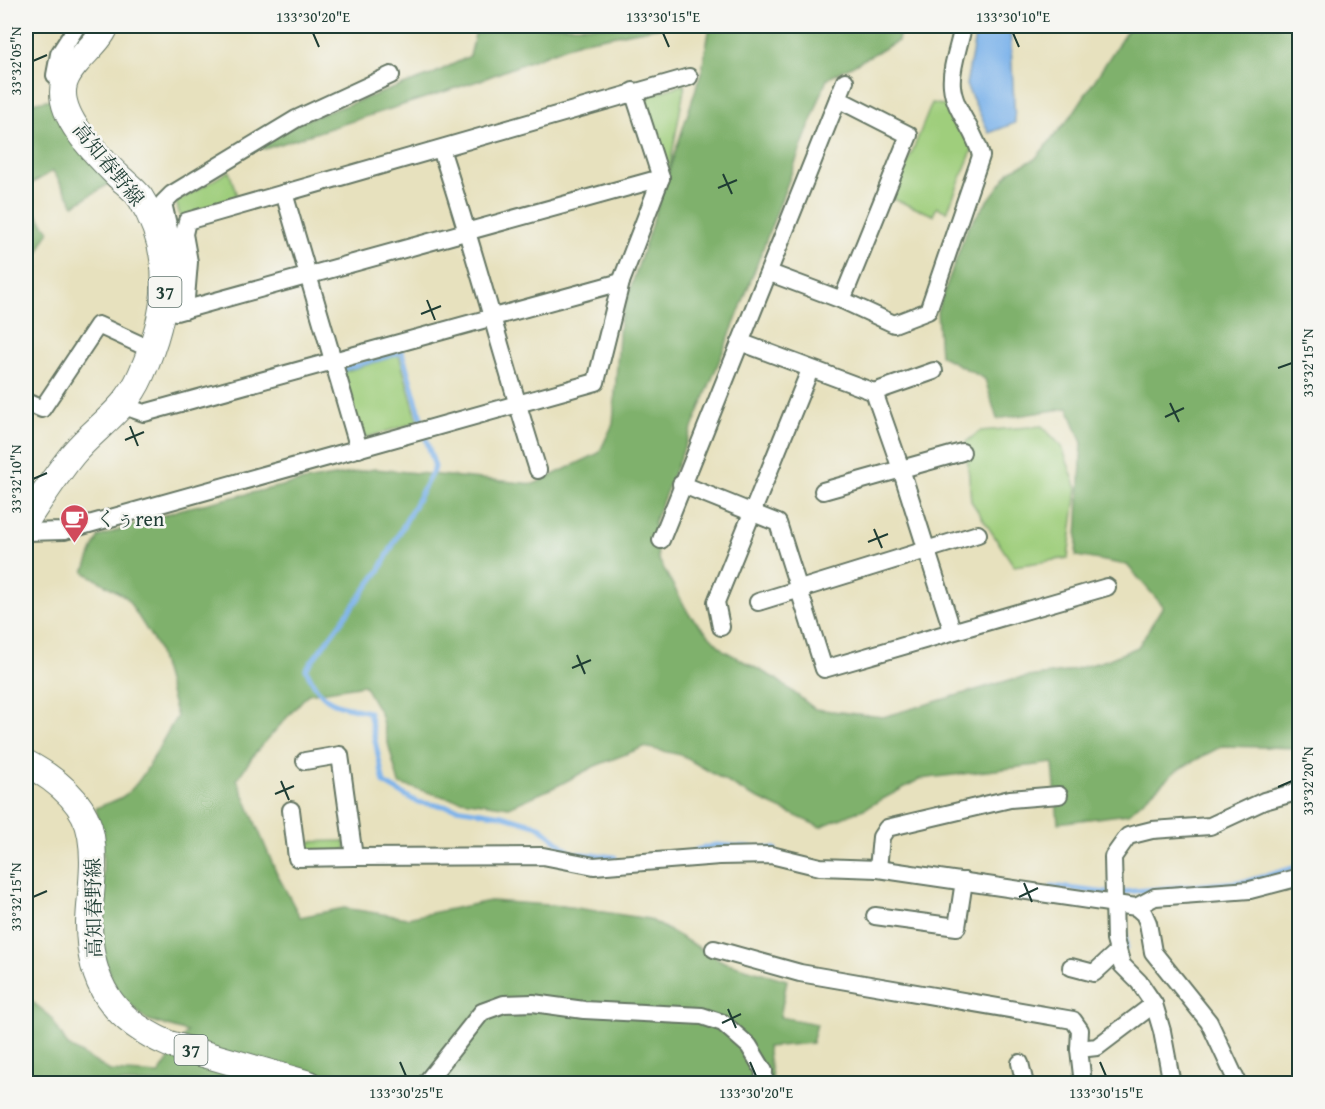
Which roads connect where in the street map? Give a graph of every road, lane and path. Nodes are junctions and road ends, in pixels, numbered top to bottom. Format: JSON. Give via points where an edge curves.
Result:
{"nodes":[{"id":1,"x":77,"y":26,"type":"edge"},
{"id":2,"x":106,"y":26,"type":"edge"},
{"id":3,"x":963,"y":26,"type":"edge"},
{"id":4,"x":391,"y":75,"type":"dead end"},
{"id":5,"x":689,"y":77,"type":"dead end"},
{"id":6,"x":845,"y":81,"type":"dead end"},
{"id":7,"x":64,"y":83,"type":"junction"},
{"id":8,"x":633,"y":92,"type":"junction"},
{"id":9,"x":838,"y":99,"type":"junction"},
{"id":10,"x":441,"y":149,"type":"junction"},
{"id":11,"x":661,"y":178,"type":"junction"},
{"id":12,"x":284,"y":193,"type":"junction"},
{"id":13,"x":468,"y":232,"type":"junction"},
{"id":14,"x":770,"y":273,"type":"junction"},
{"id":15,"x":306,"y":276,"type":"junction"},
{"id":16,"x":621,"y":282,"type":"junction"},
{"id":17,"x":166,"y":287,"type":"junction"},
{"id":18,"x":842,"y":300,"type":"junction"},
{"id":19,"x":185,"y":310,"type":"junction"},
{"id":20,"x":159,"y":315,"type":"junction"},
{"id":21,"x":491,"y":320,"type":"junction"},
{"id":22,"x":740,"y":342,"type":"junction"},
{"id":23,"x":150,"y":349,"type":"junction"},
{"id":24,"x":331,"y":360,"type":"junction"},
{"id":25,"x":810,"y":370,"type":"junction"},
{"id":26,"x":934,"y":371,"type":"dead end"},
{"id":27,"x":874,"y":393,"type":"junction"},
{"id":28,"x":26,"y":402,"type":"edge"},
{"id":29,"x":517,"y":404,"type":"junction"},
{"id":30,"x":124,"y":406,"type":"junction"},
{"id":31,"x":358,"y":449,"type":"junction"},
{"id":32,"x":962,"y":452,"type":"dead end"},
{"id":33,"x":902,"y":469,"type":"junction"},
{"id":34,"x":538,"y":470,"type":"dead end"},
{"id":35,"x":681,"y":484,"type":"junction"},
{"id":36,"x":823,"y":491,"type":"dead end"},
{"id":37,"x":752,"y":512,"type":"junction"},
{"id":38,"x":26,"y":521,"type":"edge"},
{"id":39,"x":26,"y":532,"type":"edge"},
{"id":40,"x":978,"y":534,"type":"dead end"},
{"id":41,"x":661,"y":540,"type":"dead end"},
{"id":42,"x":927,"y":550,"type":"junction"},
{"id":43,"x":1107,"y":587,"type":"dead end"},
{"id":44,"x":799,"y":589,"type":"junction"},
{"id":45,"x":758,"y":602,"type":"dead end"},
{"id":46,"x":721,"y":627,"type":"dead end"},
{"id":47,"x":952,"y":630,"type":"junction"},
{"id":48,"x":305,"y":761,"type":"dead end"},
{"id":49,"x":26,"y":763,"type":"edge"},
{"id":50,"x":1299,"y":791,"type":"edge"},
{"id":51,"x":1059,"y":795,"type":"dead end"},
{"id":52,"x":291,"y":810,"type":"dead end"},
{"id":53,"x":354,"y":857,"type":"junction"},
{"id":54,"x":878,"y":869,"type":"junction"},
{"id":55,"x":1299,"y":877,"type":"edge"},
{"id":56,"x":964,"y":882,"type":"junction"},
{"id":57,"x":1113,"y":903,"type":"junction"},
{"id":58,"x":1136,"y":907,"type":"junction"},
{"id":59,"x":875,"y":916,"type":"dead end"},
{"id":60,"x":714,"y":949,"type":"dead end"},
{"id":61,"x":1118,"y":951,"type":"junction"},
{"id":62,"x":1071,"y":967,"type":"dead end"},
{"id":63,"x":1154,"y":1004,"type":"junction"},
{"id":64,"x":1079,"y":1049,"type":"junction"},
{"id":65,"x":1020,"y":1063,"type":"dead end"},
{"id":66,"x":309,"y":1083,"type":"edge"},
{"id":67,"x":425,"y":1083,"type":"edge"},
{"id":68,"x":763,"y":1083,"type":"edge"},
{"id":69,"x":1025,"y":1083,"type":"edge"},
{"id":70,"x":1083,"y":1083,"type":"edge"},
{"id":71,"x":1172,"y":1083,"type":"edge"},
{"id":72,"x":1238,"y":1083,"type":"edge"}],
"edges":[{"from":1,"to":7,"type":"street","via":[[59,54],[55,75]]},
{"from":2,"to":7,"type":"main road"},
{"from":3,"to":18,"type":"street","via":[[951,85],[978,140],[981,156],[928,310],[894,324]]},
{"from":4,"to":17,"type":"street","via":[[296,119],[172,194],[163,203],[177,264]]},
{"from":5,"to":8,"type":"street"},
{"from":6,"to":9,"type":"street"},
{"from":7,"to":17,"type":"main road","name":"高知春野線","number":"37","via":[[63,102],[77,131],[138,195],[156,226]]},
{"from":8,"to":10,"type":"street"},
{"from":8,"to":11,"type":"street"},
{"from":9,"to":14,"type":"street"},
{"from":9,"to":18,"type":"street","via":[[909,135]]},
{"from":10,"to":12,"type":"street"},
{"from":10,"to":13,"type":"street"},
{"from":11,"to":13,"type":"street"},
{"from":11,"to":16,"type":"street"},
{"from":12,"to":15,"type":"street"},
{"from":12,"to":19,"type":"street","via":[[187,221]]},
{"from":13,"to":15,"type":"street"},
{"from":13,"to":21,"type":"street"},
{"from":14,"to":18,"type":"street"},
{"from":14,"to":22,"type":"street"},
{"from":15,"to":19,"type":"street"},
{"from":15,"to":24,"type":"street"},
{"from":16,"to":21,"type":"street"},
{"from":16,"to":29,"type":"street","via":[[596,382]]},
{"from":17,"to":20,"type":"main road","name":"高知春野線","number":"37"},
{"from":19,"to":20,"type":"street"},
{"from":20,"to":23,"type":"main road","name":"高知春野線","number":"37"},
{"from":21,"to":24,"type":"street"},
{"from":21,"to":29,"type":"street"},
{"from":22,"to":25,"type":"street"},
{"from":22,"to":35,"type":"street"},
{"from":23,"to":28,"type":"street","via":[[98,325],[42,409]]},
{"from":23,"to":30,"type":"main road","name":"高知春野線","number":"37"},
{"from":24,"to":30,"type":"street","via":[[144,413]]},
{"from":24,"to":31,"type":"street"},
{"from":25,"to":27,"type":"street"},
{"from":25,"to":37,"type":"street"},
{"from":26,"to":27,"type":"street"},
{"from":27,"to":33,"type":"street"},
{"from":29,"to":31,"type":"street"},
{"from":29,"to":34,"type":"street"},
{"from":30,"to":38,"type":"main road","name":"高知春野線","number":"37","via":[[74,453]]},
{"from":31,"to":39,"type":"street","via":[[64,531]]},
{"from":32,"to":33,"type":"street"},
{"from":33,"to":36,"type":"street"},
{"from":33,"to":42,"type":"street"},
{"from":35,"to":37,"type":"street"},
{"from":35,"to":41,"type":"street"},
{"from":37,"to":44,"type":"street","via":[[778,523]]},
{"from":37,"to":46,"type":"street","via":[[716,603]]},
{"from":40,"to":42,"type":"street"},
{"from":42,"to":44,"type":"street"},
{"from":42,"to":47,"type":"street"},
{"from":43,"to":47,"type":"street"},
{"from":44,"to":45,"type":"street"},
{"from":44,"to":47,"type":"street","via":[[824,669]]},
{"from":48,"to":53,"type":"street","via":[[340,755]]},
{"from":49,"to":66,"type":"main road","name":"高知春野線","number":"37","via":[[59,784],[78,804],[91,834],[91,953],[96,978],[108,1001],[154,1038]]},
{"from":50,"to":57,"type":"street","via":[[1264,801],[1210,826],[1152,830],[1128,836],[1113,857]]},
{"from":51,"to":54,"type":"street","via":[[1010,799],[887,828],[881,837]]},
{"from":52,"to":53,"type":"street","via":[[297,858]]},
{"from":53,"to":54,"type":"street","via":[[543,856],[594,866],[771,855],[820,867]]},
{"from":54,"to":56,"type":"street"},
{"from":55,"to":58,"type":"street","via":[[1250,890],[1155,897]]},
{"from":56,"to":57,"type":"street"},
{"from":56,"to":59,"type":"street","via":[[957,927]]},
{"from":57,"to":58,"type":"street"},
{"from":57,"to":61,"type":"street"},
{"from":58,"to":72,"type":"street","via":[[1148,923],[1153,952],[1209,1022]]},
{"from":60,"to":64,"type":"street","via":[[800,973],[1073,1020],[1080,1030]]},
{"from":61,"to":62,"type":"street","via":[[1094,973]]},
{"from":61,"to":63,"type":"street","via":[[1122,965]]},
{"from":63,"to":64,"type":"street","via":[[1096,1047]]},
{"from":63,"to":71,"type":"street"},
{"from":64,"to":70,"type":"street"},
{"from":65,"to":69,"type":"street"},
{"from":67,"to":68,"type":"street","via":[[482,1012],[504,1004],[533,1003],[584,1010],[702,1016],[723,1023],[749,1046],[764,1071]]}]}
